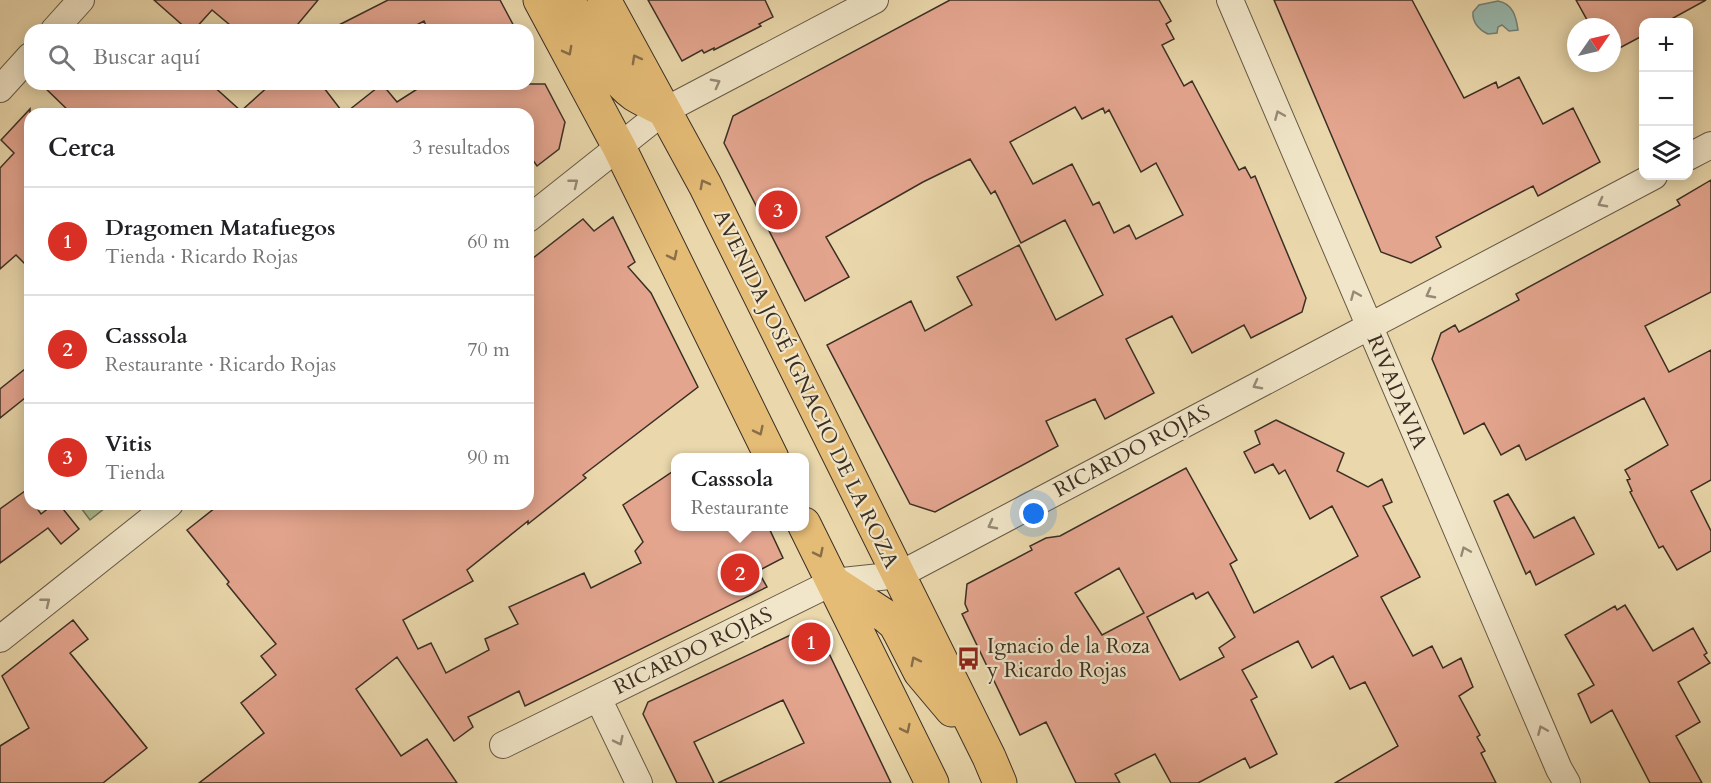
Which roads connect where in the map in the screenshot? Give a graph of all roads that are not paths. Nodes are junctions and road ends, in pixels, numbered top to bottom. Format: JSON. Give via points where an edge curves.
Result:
{"nodes":[{"id":1,"x":81,"y":0,"type":"edge"},
{"id":2,"x":540,"y":0,"type":"edge"},
{"id":3,"x":567,"y":0,"type":"edge"},
{"id":4,"x":604,"y":0,"type":"edge"},
{"id":5,"x":874,"y":0,"type":"edge"},
{"id":6,"x":1230,"y":0,"type":"edge"},
{"id":7,"x":59,"y":24,"type":"edge"},
{"id":8,"x":24,"y":63,"type":"edge"},
{"id":9,"x":0,"y":89,"type":"edge"},
{"id":10,"x":664,"y":111,"type":"junction"},
{"id":11,"x":1711,"y":145,"type":"edge"},
{"id":12,"x":619,"y":147,"type":"junction"},
{"id":13,"x":1693,"y":155,"type":"edge"},
{"id":14,"x":1646,"y":180,"type":"edge"},
{"id":15,"x":534,"y":214,"type":"edge"},
{"id":16,"x":1369,"y":326,"type":"junction"},
{"id":17,"x":770,"y":453,"type":"edge"},
{"id":18,"x":162,"y":510,"type":"edge"},
{"id":19,"x":808,"y":531,"type":"edge"},
{"id":20,"x":899,"y":574,"type":"junction"},
{"id":21,"x":833,"y":582,"type":"junction"},
{"id":22,"x":0,"y":639,"type":"edge"},
{"id":23,"x":598,"y":698,"type":"junction"},
{"id":24,"x":503,"y":745,"type":"dead end"},
{"id":25,"x":994,"y":770,"type":"edge"},
{"id":26,"x":639,"y":783,"type":"edge"},
{"id":27,"x":932,"y":783,"type":"edge"},
{"id":28,"x":1567,"y":783,"type":"edge"}],
"edges":[{"from":1,"to":7,"type":"street"},
{"from":2,"to":12,"type":"main road","one_way":true},
{"from":3,"to":10,"type":"main road","via":[[605,64],[636,95]]},
{"from":10,"to":4,"type":"main road","name":"AVENIDA JOSÉ IGNACIO DE LA ROZA","one_way":true},
{"from":10,"to":5,"type":"street","one_way":true},
{"from":16,"to":6,"type":"street","name":"RIVADAVIA","one_way":true},
{"from":8,"to":9,"type":"street"},
{"from":10,"to":12,"type":"street"},
{"from":20,"to":10,"type":"main road","name":"AVENIDA JOSÉ IGNACIO DE LA ROZA","one_way":true,"via":[[705,185]]},
{"from":11,"to":13,"type":"street"},
{"from":15,"to":12,"type":"street","one_way":true},
{"from":12,"to":17,"type":"main road","one_way":true},
{"from":14,"to":16,"type":"street","name":"RICARDO ROJAS","one_way":true},
{"from":16,"to":20,"type":"street","name":"RICARDO ROJAS","one_way":true},
{"from":28,"to":16,"type":"street","name":"RIVADAVIA","one_way":true},
{"from":22,"to":18,"type":"street","one_way":true},
{"from":19,"to":21,"type":"main road","one_way":true},
{"from":20,"to":21,"type":"street","name":"RICARDO ROJAS"},
{"from":20,"to":25,"type":"main road","name":"AVENIDA JOSÉ IGNACIO DE LA ROZA"},
{"from":21,"to":23,"type":"street","name":"RICARDO ROJAS"},
{"from":25,"to":21,"type":"main road","one_way":true,"via":[[920,672],[895,624]]},
{"from":21,"to":27,"type":"main road","one_way":true},
{"from":23,"to":24,"type":"street","name":"RICARDO ROJAS"},
{"from":23,"to":26,"type":"street","one_way":true}]}
